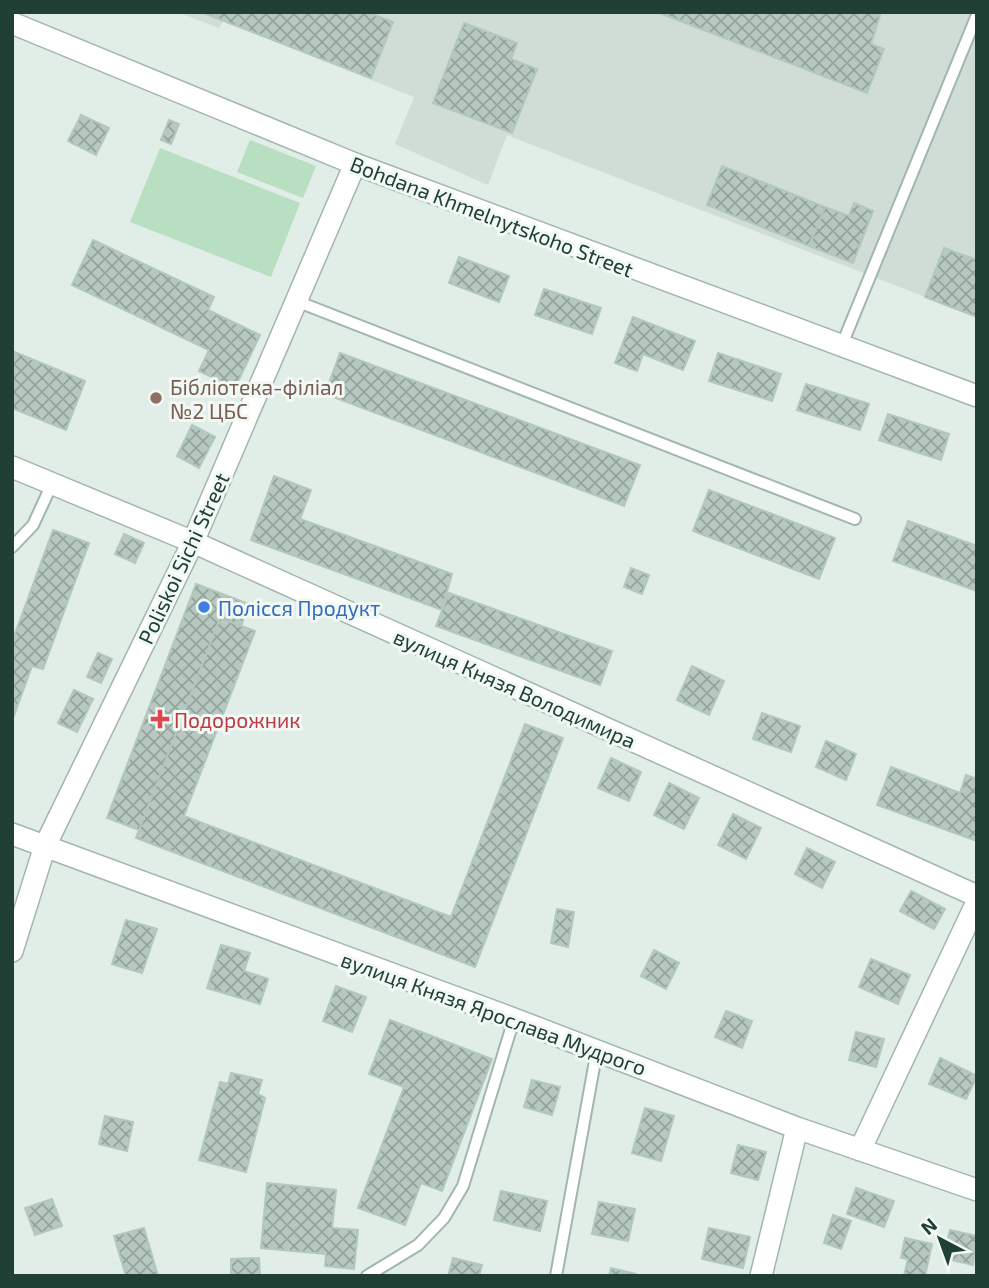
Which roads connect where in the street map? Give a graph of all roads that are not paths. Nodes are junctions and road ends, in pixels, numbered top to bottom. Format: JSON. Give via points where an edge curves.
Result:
{"nodes":[{"id":1,"x":977,"y":15,"type":"edge"},
{"id":2,"x":12,"y":23,"type":"edge"},
{"id":3,"x":355,"y":164,"type":"junction"},
{"id":4,"x":296,"y":301,"type":"junction"},
{"id":5,"x":841,"y":347,"type":"junction"},
{"id":6,"x":977,"y":396,"type":"edge"},
{"id":7,"x":12,"y":467,"type":"edge"},
{"id":8,"x":52,"y":484,"type":"junction"},
{"id":9,"x":855,"y":519,"type":"dead end"},
{"id":10,"x":193,"y":542,"type":"junction"},
{"id":11,"x":12,"y":547,"type":"edge"},
{"id":12,"x":12,"y":834,"type":"edge"},
{"id":13,"x":45,"y":846,"type":"junction"},
{"id":14,"x":977,"y":896,"type":"edge"},
{"id":15,"x":977,"y":902,"type":"edge"},
{"id":16,"x":12,"y":951,"type":"edge"},
{"id":17,"x":514,"y":1019,"type":"junction"},
{"id":18,"x":597,"y":1050,"type":"junction"},
{"id":19,"x":797,"y":1128,"type":"junction"},
{"id":20,"x":860,"y":1150,"type":"junction"},
{"id":21,"x":977,"y":1190,"type":"edge"},
{"id":22,"x":368,"y":1276,"type":"edge"},
{"id":23,"x":556,"y":1276,"type":"edge"},
{"id":24,"x":761,"y":1276,"type":"edge"}],
"edges":[{"from":1,"to":5,"type":"lane"},
{"from":2,"to":3,"type":"street","name":"Bohdana Khmelnytskoho Street"},
{"from":3,"to":4,"type":"street","name":"Poliskoi Sichi Street"},
{"from":3,"to":5,"type":"street","name":"Bohdana Khmelnytskoho Street"},
{"from":4,"to":9,"type":"lane"},
{"from":4,"to":10,"type":"street","name":"Poliskoi Sichi Street"},
{"from":5,"to":6,"type":"street","name":"Bohdana Khmelnytskoho Street"},
{"from":7,"to":8,"type":"street","name":"вулиця Князя Володимира"},
{"from":8,"to":10,"type":"street","name":"вулиця Князя Володимира"},
{"from":8,"to":11,"type":"lane","via":[[33,525]]},
{"from":10,"to":13,"type":"street","name":"Poliskoi Sichi Street"},
{"from":10,"to":14,"type":"street","name":"вулиця Князя Володимира"},
{"from":12,"to":13,"type":"street","name":"вулиця Князя Ярослава Мудрого"},
{"from":13,"to":16,"type":"street","name":"Poliskoi Sichi Street"},
{"from":13,"to":17,"type":"street","name":"вулиця Князя Ярослава Мудрого"},
{"from":15,"to":20,"type":"street"},
{"from":17,"to":18,"type":"street","name":"вулиця Князя Ярослава Мудрого"},
{"from":17,"to":22,"type":"lane","via":[[463,1186],[444,1218],[418,1245]]},
{"from":18,"to":19,"type":"street","name":"вулиця Князя Ярослава Мудрого"},
{"from":18,"to":23,"type":"lane"},
{"from":19,"to":20,"type":"street","name":"вулиця Князя Ярослава Мудрого"},
{"from":19,"to":24,"type":"street"},
{"from":20,"to":21,"type":"street","name":"вулиця Князя Ярослава Мудрого"}]}
